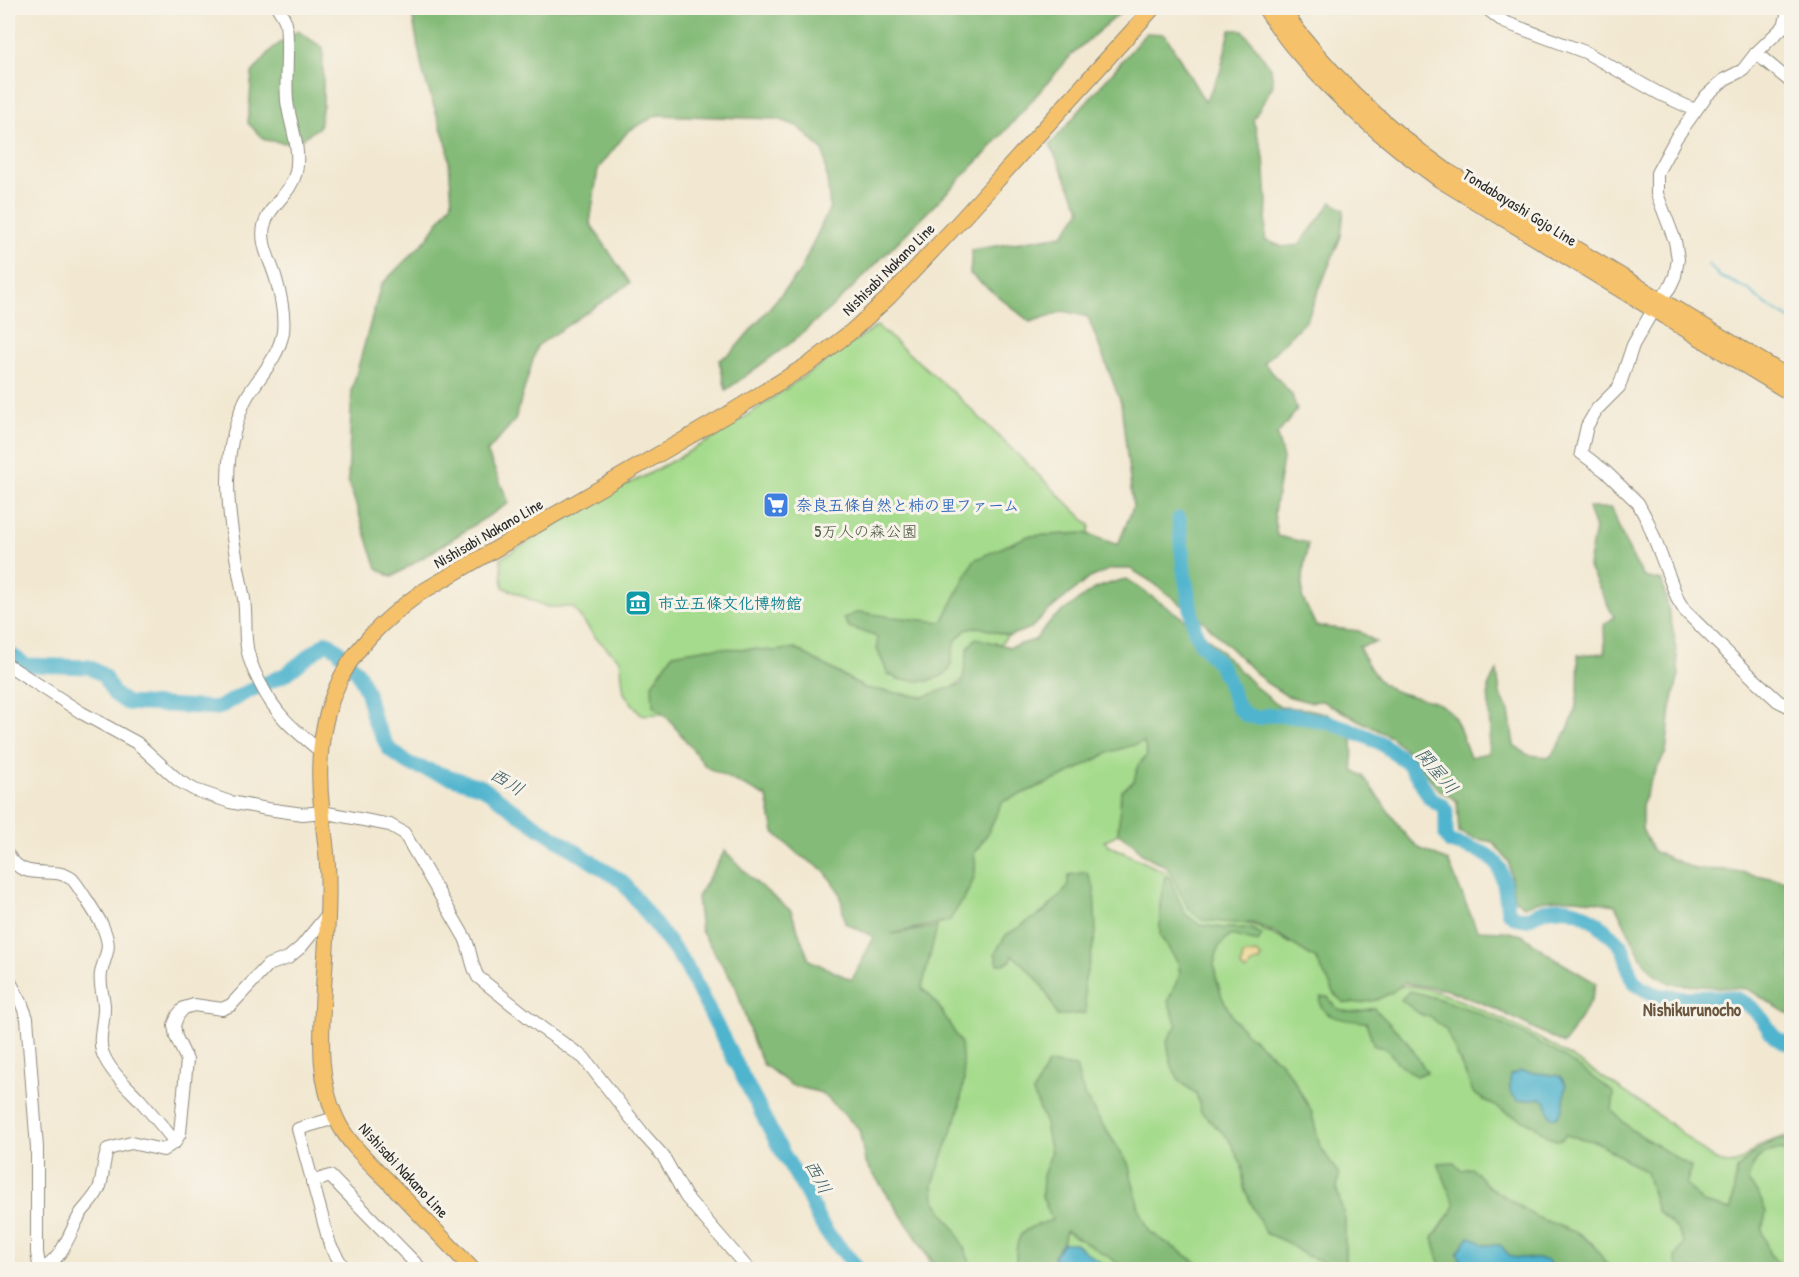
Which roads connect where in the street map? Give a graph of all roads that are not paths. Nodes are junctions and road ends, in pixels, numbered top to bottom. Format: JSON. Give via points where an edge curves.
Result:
{"nodes":[{"id":1,"x":278,"y":8,"type":"edge"},
{"id":2,"x":1153,"y":8,"type":"edge"},
{"id":3,"x":1265,"y":8,"type":"edge"},
{"id":4,"x":1281,"y":8,"type":"edge"},
{"id":5,"x":1486,"y":8,"type":"edge"},
{"id":6,"x":1786,"y":8,"type":"edge"},
{"id":7,"x":1756,"y":53,"type":"junction"},
{"id":8,"x":1791,"y":83,"type":"edge"},
{"id":9,"x":1695,"y":110,"type":"junction"},
{"id":10,"x":1656,"y":305,"type":"junction"},
{"id":11,"x":1791,"y":379,"type":"edge"},
{"id":12,"x":1791,"y":394,"type":"edge"},
{"id":13,"x":8,"y":665,"type":"edge"},
{"id":14,"x":1791,"y":708,"type":"edge"},
{"id":15,"x":320,"y":750,"type":"junction"},
{"id":16,"x":322,"y":812,"type":"junction"},
{"id":17,"x":8,"y":855,"type":"edge"},
{"id":18,"x":328,"y":914,"type":"junction"},
{"id":19,"x":8,"y":978,"type":"edge"},
{"id":20,"x":335,"y":1118,"type":"junction"},
{"id":21,"x":175,"y":1142,"type":"junction"},
{"id":22,"x":312,"y":1182,"type":"junction"},
{"id":23,"x":40,"y":1269,"type":"edge"},
{"id":24,"x":345,"y":1269,"type":"edge"},
{"id":25,"x":422,"y":1269,"type":"edge"},
{"id":26,"x":473,"y":1269,"type":"edge"},
{"id":27,"x":749,"y":1269,"type":"edge"}],
"edges":[{"from":1,"to":15,"type":"street","via":[[286,21],[287,101],[296,141],[296,174],[271,209],[263,241],[283,309],[283,333],[272,361],[247,398],[235,429],[230,451],[231,525],[250,660],[275,711]]},
{"from":2,"to":15,"type":"main road","name":"Nishisabi Nakano Line","via":[[889,297],[852,331],[812,362],[718,420],[420,593],[378,627],[344,670],[325,721]]},
{"from":3,"to":10,"type":"main road","name":"Tondabayashi Gojo Line","via":[[1296,52],[1384,138],[1440,180]]},
{"from":4,"to":10,"type":"main road","name":"Tondabayashi Gojo Line","via":[[1341,83],[1391,129],[1447,171]]},
{"from":5,"to":9,"type":"street","via":[[1504,22],[1585,52]]},
{"from":6,"to":7,"type":"street","via":[[1784,26]]},
{"from":7,"to":8,"type":"street"},
{"from":7,"to":9,"type":"street","via":[[1743,70],[1725,79]]},
{"from":9,"to":10,"type":"street","via":[[1657,173],[1657,194],[1678,259],[1670,287]]},
{"from":10,"to":11,"type":"main road","name":"Tondabayashi Gojo Line"},
{"from":10,"to":12,"type":"main road","name":"Tondabayashi Gojo Line"},
{"from":10,"to":14,"type":"street","via":[[1633,345],[1619,387],[1597,409],[1587,426],[1581,453],[1638,503],[1685,611],[1762,687]]},
{"from":13,"to":16,"type":"street","via":[[137,743],[179,781],[195,790],[267,809],[303,814]]},
{"from":15,"to":16,"type":"main road","name":"Nishisabi Nakano Line"},
{"from":16,"to":18,"type":"main road","name":"Nishisabi Nakano Line"},
{"from":16,"to":27,"type":"street","via":[[390,825],[404,834],[465,938],[478,977],[584,1058],[663,1156],[686,1197]]},
{"from":17,"to":21,"type":"street","via":[[13,863],[29,872],[56,873],[75,881],[101,924],[109,946],[101,975],[102,1054]]},
{"from":18,"to":20,"type":"main road","name":"Nishisabi Nakano Line","via":[[321,1042],[322,1069]]},
{"from":18,"to":21,"type":"street","via":[[301,947],[288,958],[268,965],[231,1005],[222,1009],[194,1005],[178,1015],[174,1025],[176,1037],[187,1060],[180,1133]]},
{"from":19,"to":23,"type":"street","via":[[27,1018],[37,1148]]},
{"from":20,"to":22,"type":"street","via":[[298,1129]]},
{"from":20,"to":26,"type":"main road","name":"Nishisabi Nakano Line","via":[[354,1146]]},
{"from":21,"to":23,"type":"street","via":[[163,1150],[131,1143],[108,1149],[100,1186],[50,1266]]},
{"from":22,"to":24,"type":"street","via":[[330,1245]]},
{"from":22,"to":25,"type":"street","via":[[330,1176]]}]}
